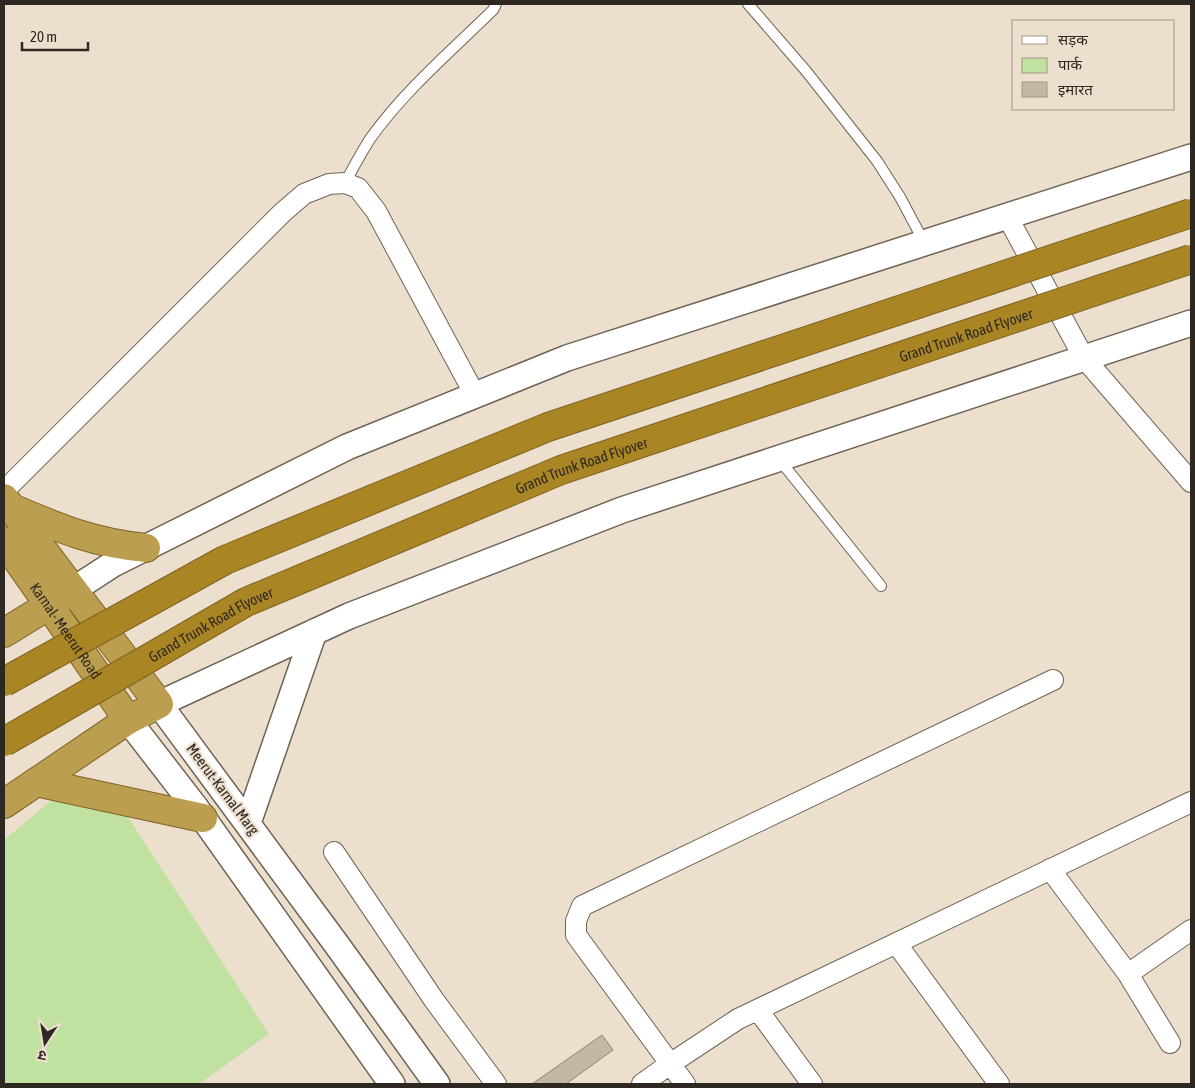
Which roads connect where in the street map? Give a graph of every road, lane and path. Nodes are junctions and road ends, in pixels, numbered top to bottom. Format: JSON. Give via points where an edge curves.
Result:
{"nodes":[{"id":1,"x":496,"y":4,"type":"edge"},
{"id":2,"x":748,"y":4,"type":"edge"},
{"id":3,"x":1191,"y":157,"type":"edge"},
{"id":4,"x":345,"y":183,"type":"junction"},
{"id":5,"x":1191,"y":213,"type":"edge"},
{"id":6,"x":1008,"y":216,"type":"junction"},
{"id":7,"x":924,"y":243,"type":"junction"},
{"id":8,"x":1191,"y":260,"type":"edge"},
{"id":9,"x":1191,"y":323,"type":"edge"},
{"id":10,"x":1084,"y":358,"type":"junction"},
{"id":11,"x":475,"y":395,"type":"junction"},
{"id":12,"x":778,"y":458,"type":"junction"},
{"id":13,"x":1191,"y":482,"type":"edge"},
{"id":14,"x":7,"y":499,"type":"edge"},
{"id":15,"x":4,"y":541,"type":"edge"},
{"id":16,"x":146,"y":548,"type":"junction"},
{"id":17,"x":881,"y":586,"type":"dead end"},
{"id":18,"x":73,"y":590,"type":"junction"},
{"id":19,"x":49,"y":605,"type":"junction"},
{"id":20,"x":314,"y":632,"type":"junction"},
{"id":21,"x":4,"y":633,"type":"edge"},
{"id":22,"x":1053,"y":680,"type":"dead end"},
{"id":23,"x":4,"y":682,"type":"edge"},
{"id":24,"x":159,"y":704,"type":"junction"},
{"id":25,"x":128,"y":720,"type":"junction"},
{"id":26,"x":4,"y":742,"type":"edge"},
{"id":27,"x":36,"y":782,"type":"junction"},
{"id":28,"x":1191,"y":802,"type":"edge"},
{"id":29,"x":4,"y":804,"type":"edge"},
{"id":30,"x":204,"y":818,"type":"junction"},
{"id":31,"x":248,"y":823,"type":"junction"},
{"id":32,"x":334,"y":852,"type":"dead end"},
{"id":33,"x":1050,"y":869,"type":"junction"},
{"id":34,"x":295,"y":887,"type":"junction"},
{"id":35,"x":266,"y":906,"type":"junction"},
{"id":36,"x":1191,"y":930,"type":"edge"},
{"id":37,"x":896,"y":943,"type":"junction"},
{"id":38,"x":1128,"y":974,"type":"junction"},
{"id":39,"x":758,"y":1010,"type":"junction"},
{"id":40,"x":1170,"y":1043,"type":"dead end"},
{"id":41,"x":670,"y":1064,"type":"junction"},
{"id":42,"x":392,"y":1084,"type":"edge"},
{"id":43,"x":436,"y":1084,"type":"edge"},
{"id":44,"x":496,"y":1084,"type":"edge"},
{"id":45,"x":642,"y":1084,"type":"edge"},
{"id":46,"x":685,"y":1084,"type":"edge"},
{"id":47,"x":812,"y":1084,"type":"edge"},
{"id":48,"x":999,"y":1084,"type":"edge"}],
"edges":[{"from":1,"to":4,"type":"lane","via":[[393,111],[370,140]]},
{"from":2,"to":7,"type":"lane","via":[[877,161]]},
{"from":3,"to":6,"type":"street"},
{"from":4,"to":11,"type":"street","via":[[358,188],[376,211]]},
{"from":4,"to":14,"type":"street","via":[[329,184],[304,194],[282,213]]},
{"from":5,"to":23,"type":"highway","bridge":true,"via":[[548,427],[225,560]]},
{"from":6,"to":7,"type":"street"},
{"from":6,"to":10,"type":"street"},
{"from":7,"to":11,"type":"street","via":[[567,358]]},
{"from":8,"to":26,"type":"highway","name":"Grand Trunk Road Flyover","bridge":true,"via":[[561,470],[246,602]]},
{"from":9,"to":10,"type":"street"},
{"from":10,"to":12,"type":"street"},
{"from":10,"to":13,"type":"street"},
{"from":11,"to":16,"type":"street","via":[[347,447]]},
{"from":12,"to":17,"type":"lane"},
{"from":12,"to":20,"type":"street","via":[[622,510]]},
{"from":14,"to":16,"type":"highway","via":[[80,536],[121,546]]},
{"from":14,"to":18,"type":"highway","name":"Meerut-Karnal Marg"},
{"from":15,"to":19,"type":"highway","name":"Karnal- Meerut Road"},
{"from":16,"to":18,"type":"street"},
{"from":18,"to":19,"type":"highway"},
{"from":18,"to":24,"type":"highway","name":"Meerut-Karnal Marg"},
{"from":19,"to":21,"type":"highway"},
{"from":19,"to":25,"type":"highway","name":"Karnal- Meerut Road"},
{"from":20,"to":24,"type":"street"},
{"from":20,"to":31,"type":"street"},
{"from":22,"to":41,"type":"street","via":[[582,906],[576,921],[576,935]]},
{"from":24,"to":25,"type":"highway"},
{"from":24,"to":31,"type":"street","name":"Meerut-Karnal Marg"},
{"from":25,"to":27,"type":"highway"},
{"from":25,"to":30,"type":"street"},
{"from":27,"to":29,"type":"highway"},
{"from":27,"to":30,"type":"highway"},
{"from":28,"to":33,"type":"street"},
{"from":30,"to":35,"type":"street"},
{"from":31,"to":34,"type":"street","name":"Meerut-Karnal Marg"},
{"from":32,"to":44,"type":"street","via":[[434,1000]]},
{"from":33,"to":37,"type":"street"},
{"from":33,"to":38,"type":"street"},
{"from":34,"to":35,"type":"street"},
{"from":34,"to":43,"type":"street","name":"Meerut-Karnal Marg"},
{"from":35,"to":42,"type":"street"},
{"from":36,"to":38,"type":"street"},
{"from":37,"to":39,"type":"street"},
{"from":37,"to":48,"type":"street"},
{"from":38,"to":40,"type":"street"},
{"from":39,"to":41,"type":"street","via":[[738,1019]]},
{"from":39,"to":47,"type":"street"},
{"from":41,"to":45,"type":"street"},
{"from":41,"to":46,"type":"street"}]}
